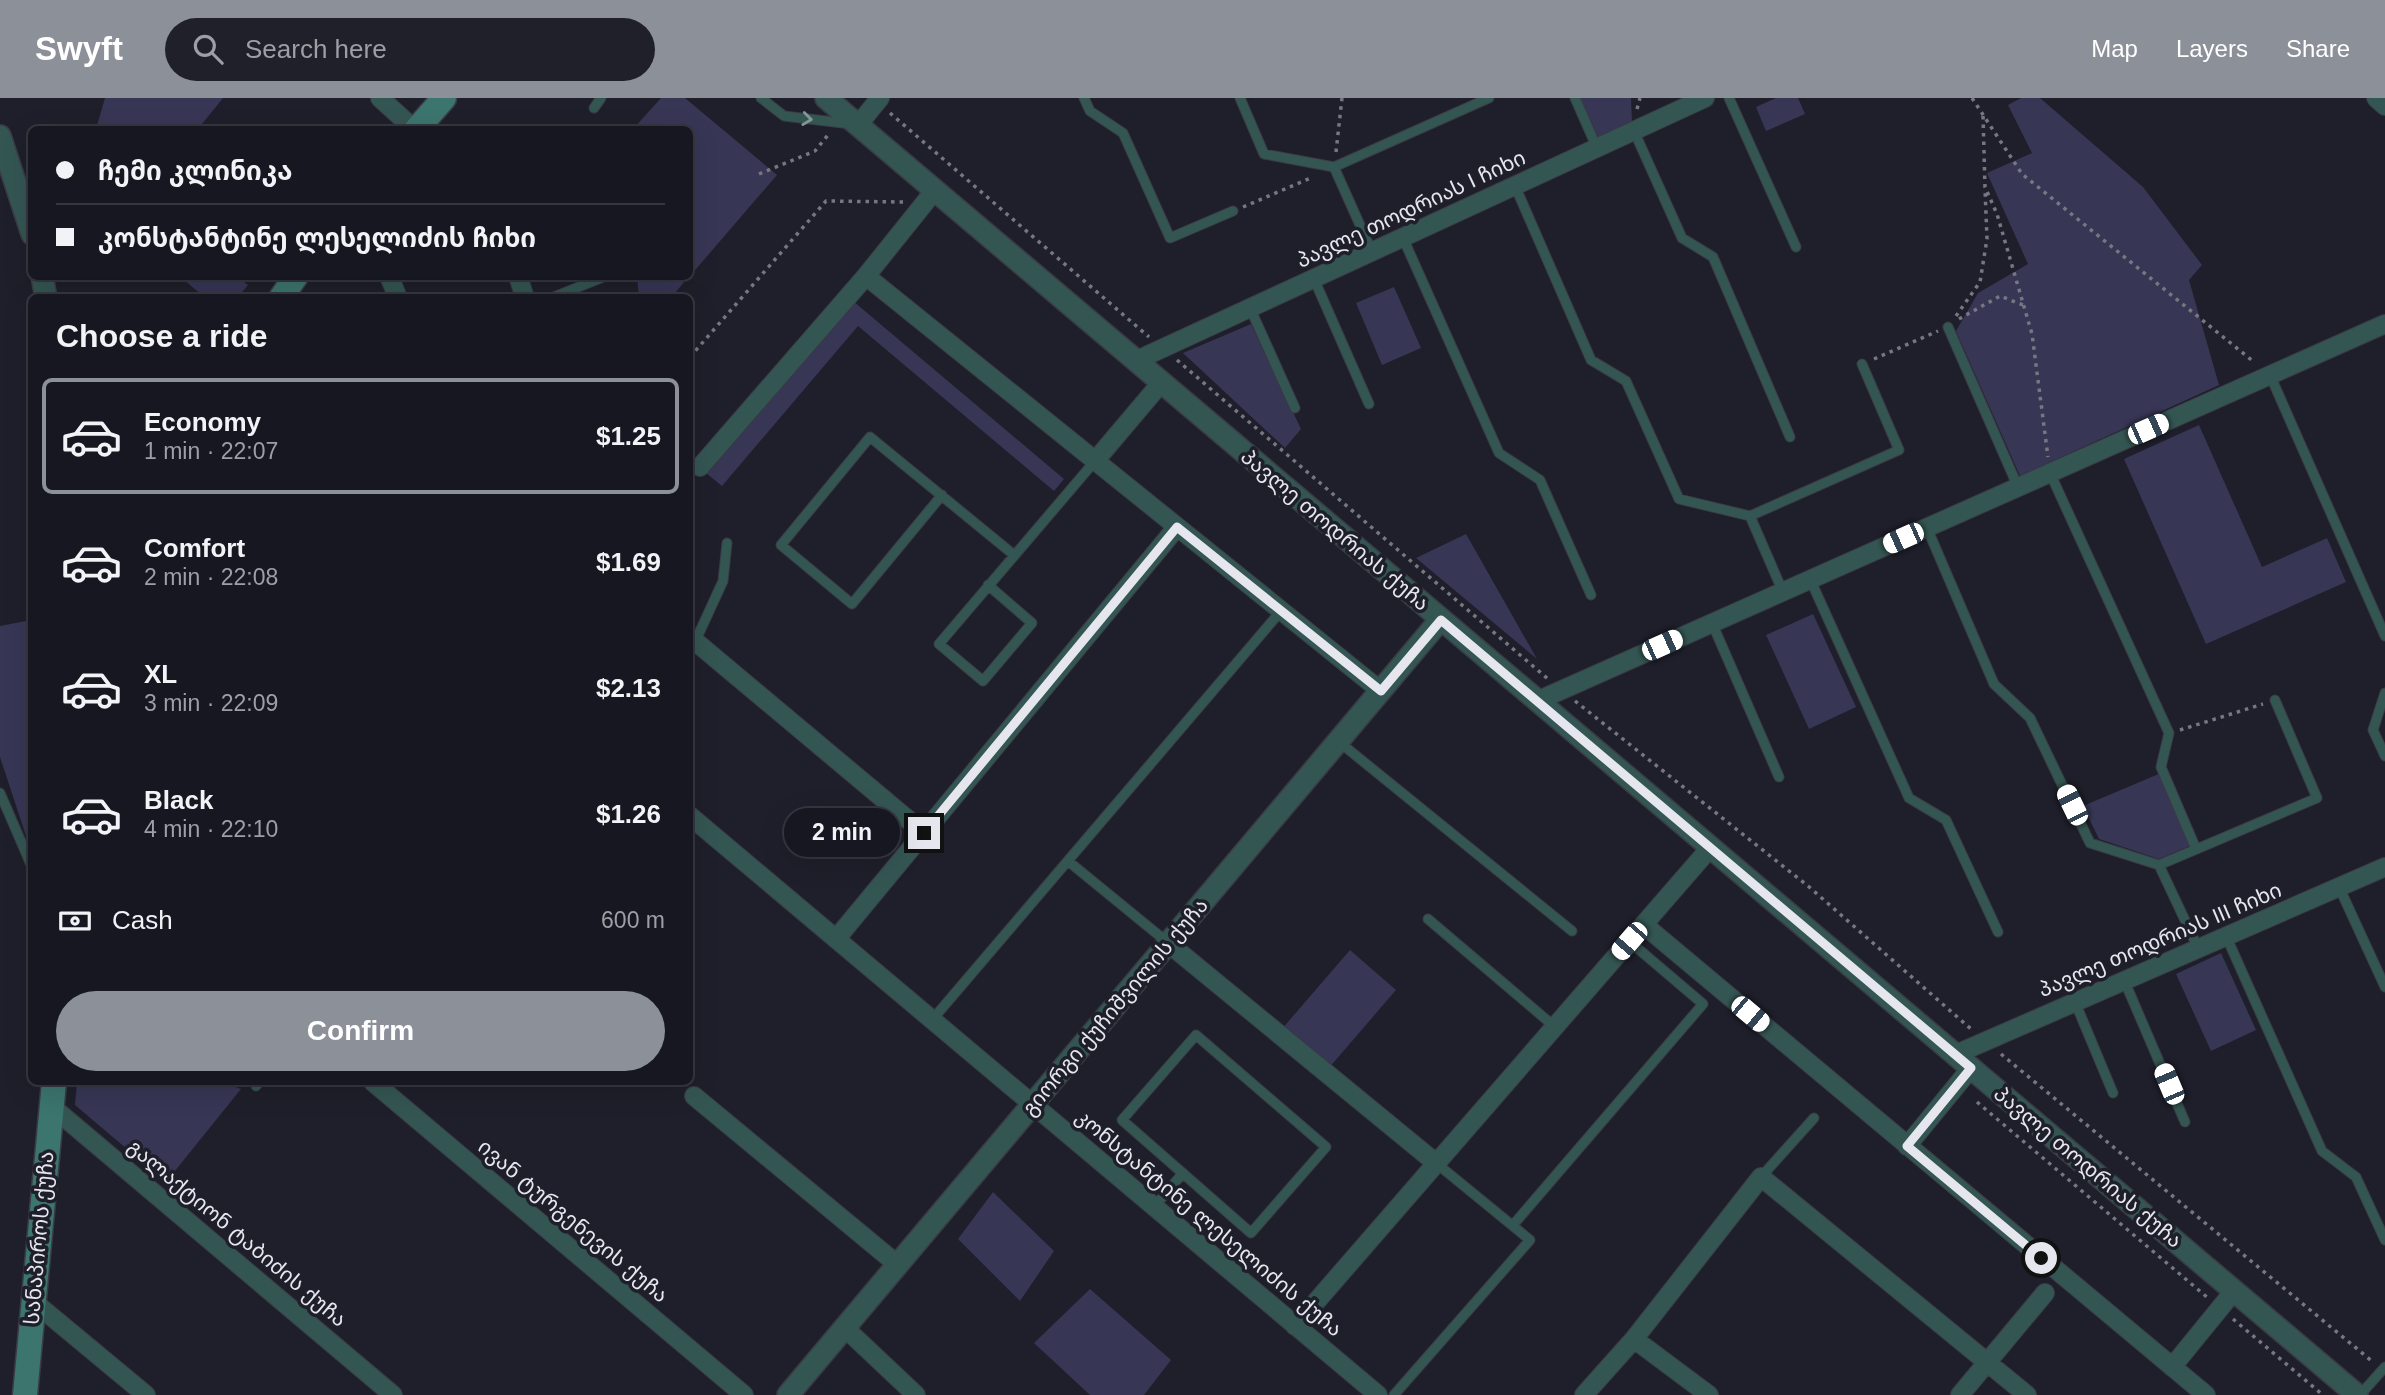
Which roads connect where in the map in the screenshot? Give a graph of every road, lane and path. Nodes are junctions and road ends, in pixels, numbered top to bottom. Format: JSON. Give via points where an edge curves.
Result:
{"nodes":[{"id":1,"x":380,"y":98,"type":"edge"},
{"id":2,"x":444,"y":98,"type":"edge"},
{"id":3,"x":601,"y":98,"type":"edge"},
{"id":4,"x":761,"y":98,"type":"edge"},
{"id":5,"x":826,"y":98,"type":"edge"},
{"id":6,"x":1084,"y":98,"type":"edge"},
{"id":7,"x":1240,"y":98,"type":"edge"},
{"id":8,"x":1342,"y":98,"type":"edge"},
{"id":9,"x":1489,"y":98,"type":"edge"},
{"id":10,"x":1575,"y":98,"type":"edge"},
{"id":11,"x":1705,"y":98,"type":"edge"},
{"id":12,"x":1729,"y":98,"type":"edge"},
{"id":13,"x":1972,"y":98,"type":"edge"},
{"id":14,"x":2375,"y":98,"type":"edge"},
{"id":15,"x":879,"y":100,"type":"edge"},
{"id":16,"x":2385,"y":106,"type":"edge"},
{"id":17,"x":594,"y":108,"type":"dead end"},
{"id":18,"x":1983,"y":115,"type":"junction"},
{"id":19,"x":858,"y":125,"type":"junction"},
{"id":20,"x":412,"y":126,"type":"edge"},
{"id":21,"x":420,"y":126,"type":"edge"},
{"id":22,"x":834,"y":128,"type":"dead end"},
{"id":23,"x":1634,"y":131,"type":"junction"},
{"id":24,"x":3,"y":144,"type":"edge"},
{"id":25,"x":1597,"y":148,"type":"junction"},
{"id":26,"x":1334,"y":167,"type":"junction"},
{"id":27,"x":759,"y":174,"type":"dead end"},
{"id":28,"x":1515,"y":186,"type":"junction"},
{"id":29,"x":1985,"y":187,"type":"junction"},
{"id":30,"x":930,"y":197,"type":"junction"},
{"id":31,"x":1233,"y":212,"type":"joint"},
{"id":32,"x":28,"y":222,"type":"edge"},
{"id":33,"x":1403,"y":238,"type":"junction"},
{"id":34,"x":1796,"y":247,"type":"dead end"},
{"id":35,"x":1372,"y":252,"type":"junction"},
{"id":36,"x":866,"y":276,"type":"junction"},
{"id":37,"x":1314,"y":279,"type":"junction"},
{"id":38,"x":596,"y":280,"type":"edge"},
{"id":39,"x":561,"y":294,"type":"edge"},
{"id":40,"x":2023,"y":305,"type":"junction"},
{"id":41,"x":1250,"y":308,"type":"junction"},
{"id":42,"x":2385,"y":324,"type":"edge"},
{"id":43,"x":1948,"y":327,"type":"junction"},
{"id":44,"x":1163,"y":348,"type":"junction"},
{"id":45,"x":693,"y":354,"type":"edge"},
{"id":46,"x":1136,"y":361,"type":"junction"},
{"id":47,"x":1862,"y":365,"type":"joint"},
{"id":48,"x":2270,"y":375,"type":"junction"},
{"id":49,"x":1161,"y":383,"type":"junction"},
{"id":50,"x":1369,"y":404,"type":"dead end"},
{"id":51,"x":1295,"y":408,"type":"dead end"},
{"id":52,"x":1790,"y":437,"type":"dead end"},
{"id":53,"x":1095,"y":461,"type":"junction"},
{"id":54,"x":700,"y":467,"type":"dead end"},
{"id":55,"x":2050,"y":472,"type":"junction"},
{"id":56,"x":2018,"y":487,"type":"junction"},
{"id":57,"x":942,"y":495,"type":"junction"},
{"id":58,"x":1750,"y":516,"type":"junction"},
{"id":59,"x":1177,"y":527,"type":"junction"},
{"id":60,"x":1927,"y":528,"type":"junction"},
{"id":61,"x":727,"y":543,"type":"dead end"},
{"id":62,"x":1014,"y":555,"type":"junction"},
{"id":63,"x":1810,"y":579,"type":"junction"},
{"id":64,"x":988,"y":585,"type":"junction"},
{"id":65,"x":1783,"y":592,"type":"junction"},
{"id":66,"x":1591,"y":595,"type":"dead end"},
{"id":67,"x":1281,"y":611,"type":"junction"},
{"id":68,"x":1441,"y":620,"type":"junction"},
{"id":69,"x":1712,"y":623,"type":"junction"},
{"id":70,"x":2385,"y":636,"type":"edge"},
{"id":71,"x":693,"y":638,"type":"edge"},
{"id":72,"x":693,"y":641,"type":"edge"},
{"id":73,"x":1561,"y":690,"type":"junction"},
{"id":74,"x":1381,"y":691,"type":"junction"},
{"id":75,"x":2385,"y":692,"type":"edge"},
{"id":76,"x":2275,"y":700,"type":"joint"},
{"id":77,"x":1537,"y":701,"type":"junction"},
{"id":78,"x":2169,"y":733,"type":"junction"},
{"id":79,"x":1338,"y":741,"type":"junction"},
{"id":80,"x":2385,"y":755,"type":"edge"},
{"id":81,"x":1779,"y":777,"type":"dead end"},
{"id":82,"x":0,"y":793,"type":"edge"},
{"id":83,"x":693,"y":819,"type":"edge"},
{"id":84,"x":924,"y":833,"type":"junction"},
{"id":85,"x":1710,"y":848,"type":"junction"},
{"id":86,"x":2196,"y":849,"type":"junction"},
{"id":87,"x":28,"y":858,"type":"edge"},
{"id":88,"x":1068,"y":861,"type":"junction"},
{"id":89,"x":2159,"y":865,"type":"junction"},
{"id":90,"x":2385,"y":867,"type":"edge"},
{"id":91,"x":2339,"y":887,"type":"junction"},
{"id":92,"x":1428,"y":919,"type":"dead end"},
{"id":93,"x":1644,"y":925,"type":"junction"},
{"id":94,"x":1572,"y":931,"type":"dead end"},
{"id":95,"x":1998,"y":932,"type":"dead end"},
{"id":96,"x":2226,"y":936,"type":"junction"},
{"id":97,"x":836,"y":939,"type":"junction"},
{"id":98,"x":1629,"y":941,"type":"junction"},
{"id":99,"x":1168,"y":943,"type":"junction"},
{"id":100,"x":2198,"y":948,"type":"junction"},
{"id":101,"x":2124,"y":980,"type":"junction"},
{"id":102,"x":2385,"y":986,"type":"edge"},
{"id":103,"x":2075,"y":1002,"type":"junction"},
{"id":104,"x":932,"y":1020,"type":"junction"},
{"id":105,"x":1555,"y":1027,"type":"junction"},
{"id":106,"x":1984,"y":1041,"type":"junction"},
{"id":107,"x":1954,"y":1055,"type":"junction"},
{"id":108,"x":1971,"y":1068,"type":"junction"},
{"id":109,"x":377,"y":1085,"type":"edge"},
{"id":110,"x":2113,"y":1093,"type":"dead end"},
{"id":111,"x":52,"y":1094,"type":"edge"},
{"id":112,"x":694,"y":1096,"type":"dead end"},
{"id":113,"x":1033,"y":1105,"type":"junction"},
{"id":114,"x":1814,"y":1118,"type":"dead end"},
{"id":115,"x":2185,"y":1122,"type":"dead end"},
{"id":116,"x":1907,"y":1146,"type":"junction"},
{"id":117,"x":1436,"y":1163,"type":"junction"},
{"id":118,"x":1183,"y":1173,"type":"junction"},
{"id":119,"x":1761,"y":1177,"type":"junction"},
{"id":120,"x":1154,"y":1207,"type":"junction"},
{"id":121,"x":1513,"y":1225,"type":"junction"},
{"id":122,"x":2385,"y":1240,"type":"edge"},
{"id":123,"x":898,"y":1265,"type":"junction"},
{"id":124,"x":2234,"y":1291,"type":"junction"},
{"id":125,"x":2045,"y":1293,"type":"dead end"},
{"id":126,"x":34,"y":1302,"type":"junction"},
{"id":127,"x":1295,"y":1325,"type":"junction"},
{"id":128,"x":845,"y":1328,"type":"junction"},
{"id":129,"x":1634,"y":1339,"type":"junction"},
{"id":130,"x":1988,"y":1362,"type":"junction"},
{"id":131,"x":2172,"y":1367,"type":"junction"},
{"id":132,"x":2384,"y":1368,"type":"edge"},
{"id":133,"x":25,"y":1395,"type":"edge"},
{"id":134,"x":146,"y":1395,"type":"edge"},
{"id":135,"x":393,"y":1395,"type":"edge"},
{"id":136,"x":744,"y":1395,"type":"edge"},
{"id":137,"x":789,"y":1395,"type":"edge"},
{"id":138,"x":916,"y":1395,"type":"edge"},
{"id":139,"x":1378,"y":1395,"type":"edge"},
{"id":140,"x":1394,"y":1395,"type":"edge"},
{"id":141,"x":1584,"y":1395,"type":"edge"},
{"id":142,"x":1709,"y":1395,"type":"edge"},
{"id":143,"x":1960,"y":1395,"type":"edge"},
{"id":144,"x":2027,"y":1395,"type":"edge"},
{"id":145,"x":2206,"y":1395,"type":"edge"},
{"id":146,"x":2359,"y":1395,"type":"edge"}],
"edges":[{"from":1,"to":20,"type":"street"},
{"from":2,"to":21,"type":"main road"},
{"from":3,"to":17,"type":"lane"},
{"from":4,"to":19,"type":"lane","one_way":true,"via":[[784,116]]},
{"from":5,"to":19,"type":"street","name":"პავლე თოდრიას ქუჩა"},
{"from":6,"to":31,"type":"lane","via":[[1090,111],[1123,133],[1170,238]]},
{"from":7,"to":26,"type":"lane","via":[[1264,154]]},
{"from":8,"to":26,"type":"path"},
{"from":9,"to":26,"type":"lane"},
{"from":10,"to":25,"type":"lane"},
{"from":11,"to":23,"type":"street","name":"პავლე თოდრიას I ჩიხი"},
{"from":12,"to":34,"type":"lane"},
{"from":13,"to":18,"type":"path"},
{"from":14,"to":16,"type":"street"},
{"from":15,"to":19,"type":"street"},
{"from":15,"to":44,"type":"path"},
{"from":18,"to":29,"type":"path"},
{"from":18,"to":48,"type":"path","via":[[2022,174]]},
{"from":19,"to":30,"type":"street","name":"პავლე თოდრიას ქუჩა"},
{"from":22,"to":27,"type":"path","via":[[815,151]]},
{"from":23,"to":25,"type":"street","name":"პავლე თოდრიას I ჩიხი"},
{"from":23,"to":52,"type":"lane","via":[[1682,238],[1713,257]]},
{"from":24,"to":32,"type":"street"},
{"from":25,"to":28,"type":"street","name":"პავლე თოდრიას I ჩიხი"},
{"from":26,"to":31,"type":"path"},
{"from":26,"to":35,"type":"lane"},
{"from":28,"to":33,"type":"street","name":"პავლე თოდრიას I ჩიხი"},
{"from":28,"to":58,"type":"lane","via":[[1591,360],[1626,382],[1679,499]]},
{"from":29,"to":40,"type":"path"},
{"from":29,"to":43,"type":"path","via":[[1987,239],[1980,282]]},
{"from":30,"to":36,"type":"street"},
{"from":30,"to":45,"type":"path","via":[[826,201]]},
{"from":30,"to":46,"type":"street","name":"პავლე თოდრიას ქუჩა"},
{"from":33,"to":35,"type":"street","name":"პავლე თოდრიას I ჩიხი"},
{"from":33,"to":66,"type":"lane","via":[[1499,453],[1540,480]]},
{"from":35,"to":37,"type":"street","name":"პავლე თოდრიას I ჩიხი"},
{"from":36,"to":53,"type":"street"},
{"from":36,"to":54,"type":"street"},
{"from":37,"to":41,"type":"street","name":"პავლე თოდრიას I ჩიხი"},
{"from":37,"to":50,"type":"lane"},
{"from":38,"to":39,"type":"lane"},
{"from":40,"to":43,"type":"path","via":[[2000,296]]},
{"from":40,"to":55,"type":"path","via":[[2032,334]]},
{"from":41,"to":44,"type":"street","name":"პავლე თოდრიას I ჩიხი"},
{"from":41,"to":51,"type":"lane"},
{"from":42,"to":48,"type":"street"},
{"from":43,"to":47,"type":"path"},
{"from":43,"to":56,"type":"lane"},
{"from":44,"to":46,"type":"street","name":"პავლე თოდრიას I ჩიხი"},
{"from":44,"to":73,"type":"path"},
{"from":46,"to":49,"type":"street","name":"პავლე თოდრიას ქუჩა"},
{"from":47,"to":58,"type":"lane","via":[[1899,450]]},
{"from":48,"to":55,"type":"street"},
{"from":48,"to":70,"type":"lane"},
{"from":49,"to":53,"type":"street"},
{"from":49,"to":68,"type":"street","name":"პავლე თოდრიას ქუჩა"},
{"from":53,"to":59,"type":"street"},
{"from":53,"to":62,"type":"lane"},
{"from":55,"to":56,"type":"street"},
{"from":55,"to":78,"type":"lane"},
{"from":56,"to":60,"type":"street"},
{"from":57,"to":57,"type":"lane","via":[[870,437],[781,545],[852,604]]},
{"from":57,"to":62,"type":"lane"},
{"from":58,"to":65,"type":"lane"},
{"from":59,"to":67,"type":"street"},
{"from":59,"to":84,"type":"street"},
{"from":60,"to":63,"type":"street"},
{"from":60,"to":89,"type":"lane","via":[[1994,684],[2030,718],[2090,843]]},
{"from":61,"to":71,"type":"lane","via":[[723,581]]},
{"from":62,"to":64,"type":"lane"},
{"from":63,"to":65,"type":"street"},
{"from":63,"to":95,"type":"lane","via":[[1909,798],[1946,820]]},
{"from":64,"to":64,"type":"lane","via":[[939,644],[983,681],[1032,623]]},
{"from":65,"to":69,"type":"street"},
{"from":67,"to":74,"type":"street"},
{"from":67,"to":88,"type":"lane"},
{"from":68,"to":74,"type":"street","name":"გიორგი ქუჩიშვილის ქუჩა"},
{"from":68,"to":77,"type":"street","name":"პავლე თოდრიას ქუჩა"},
{"from":69,"to":73,"type":"street"},
{"from":69,"to":81,"type":"lane"},
{"from":72,"to":84,"type":"street"},
{"from":73,"to":77,"type":"street"},
{"from":73,"to":106,"type":"path","via":[[1808,886]]},
{"from":74,"to":79,"type":"street","name":"გიორგი ქუჩიშვილის ქუჩა"},
{"from":75,"to":80,"type":"lane","via":[[2373,730]]},
{"from":76,"to":78,"type":"path"},
{"from":76,"to":86,"type":"lane","via":[[2317,797]]},
{"from":77,"to":85,"type":"street","name":"პავლე თოდრიას ქუჩა"},
{"from":78,"to":86,"type":"lane","via":[[2161,767]]},
{"from":79,"to":94,"type":"lane"},
{"from":79,"to":99,"type":"street","name":"გიორგი ქუჩიშვილის ქუჩა"},
{"from":82,"to":87,"type":"lane"},
{"from":83,"to":97,"type":"street","name":"კონსტანტინე ლესელიძის ქუჩა"},
{"from":84,"to":97,"type":"street"},
{"from":85,"to":93,"type":"street"},
{"from":85,"to":107,"type":"street","name":"პავლე თოდრიას ქუჩა"},
{"from":86,"to":89,"type":"lane"},
{"from":88,"to":99,"type":"lane"},
{"from":88,"to":104,"type":"lane"},
{"from":89,"to":100,"type":"lane"},
{"from":90,"to":91,"type":"street","name":"პავლე თოდრიას III ჩიხი"},
{"from":91,"to":96,"type":"street","name":"პავლე თოდრიას III ჩიხი"},
{"from":91,"to":102,"type":"lane"},
{"from":92,"to":105,"type":"lane"},
{"from":93,"to":98,"type":"street"},
{"from":93,"to":116,"type":"street"},
{"from":96,"to":100,"type":"street","name":"პავლე თოდრიას III ჩიხი"},
{"from":96,"to":122,"type":"lane","via":[[2322,1152],[2356,1177]]},
{"from":97,"to":104,"type":"street","name":"კონსტანტინე ლესელიძის ქუჩა"},
{"from":98,"to":105,"type":"street"},
{"from":98,"to":121,"type":"lane","via":[[1703,1004]]},
{"from":99,"to":113,"type":"street","name":"გიორგი ქუჩიშვილის ქუჩა"},
{"from":99,"to":117,"type":"street"},
{"from":100,"to":101,"type":"street","name":"პავლე თოდრიას III ჩიხი"},
{"from":101,"to":103,"type":"street","name":"პავლე თოდრიას III ჩიხი"},
{"from":101,"to":115,"type":"lane"},
{"from":103,"to":106,"type":"street","name":"პავლე თოდრიას III ჩიხი"},
{"from":103,"to":110,"type":"lane"},
{"from":104,"to":113,"type":"street","name":"კონსტანტინე ლესელიძის ქუჩა"},
{"from":105,"to":117,"type":"street"},
{"from":106,"to":107,"type":"street","name":"პავლე თოდრიას III ჩიხი"},
{"from":106,"to":132,"type":"path"},
{"from":107,"to":108,"type":"street","name":"პავლე თოდრიას ქუჩა"},
{"from":108,"to":116,"type":"street"},
{"from":108,"to":124,"type":"street","name":"პავლე თოდრიას ქუჩა"},
{"from":109,"to":136,"type":"street","name":"ივან ტურგენევის ქუჩა"},
{"from":111,"to":126,"type":"main road","name":"სანაპიროს ქუჩა"},
{"from":111,"to":135,"type":"street","name":"გალაქტიონ ტაბიძის ქუჩა"},
{"from":112,"to":123,"type":"street"},
{"from":113,"to":120,"type":"street","name":"კონსტანტინე ლესელიძის ქუჩა"},
{"from":113,"to":123,"type":"street","name":"გიორგი ქუჩიშვილის ქუჩა"},
{"from":114,"to":119,"type":"lane"},
{"from":116,"to":131,"type":"street"},
{"from":117,"to":121,"type":"lane"},
{"from":117,"to":127,"type":"street"},
{"from":118,"to":118,"type":"lane","via":[[1251,1233],[1326,1147],[1196,1035],[1122,1120]]},
{"from":118,"to":120,"type":"lane"},
{"from":119,"to":129,"type":"street"},
{"from":119,"to":130,"type":"street"},
{"from":120,"to":127,"type":"street","name":"კონსტანტინე ლესელიძის ქუჩა"},
{"from":121,"to":140,"type":"lane","via":[[1530,1240]]},
{"from":123,"to":128,"type":"street","name":"გიორგი ქუჩიშვილის ქუჩა"},
{"from":124,"to":131,"type":"street"},
{"from":124,"to":146,"type":"street","name":"პავლე თოდრიას ქუჩა"},
{"from":125,"to":130,"type":"street"},
{"from":126,"to":133,"type":"main road","name":"სანაპიროს ქუჩა"},
{"from":126,"to":134,"type":"street"},
{"from":127,"to":139,"type":"street","name":"კონსტანტინე ლესელიძის ქუჩა"},
{"from":128,"to":137,"type":"street","name":"გიორგი ქუჩიშვილის ქუჩა"},
{"from":128,"to":138,"type":"street"},
{"from":129,"to":141,"type":"street"},
{"from":129,"to":142,"type":"street"},
{"from":130,"to":143,"type":"street"},
{"from":130,"to":144,"type":"street"},
{"from":131,"to":145,"type":"street"},
{"from":132,"to":146,"type":"lane"}]}
